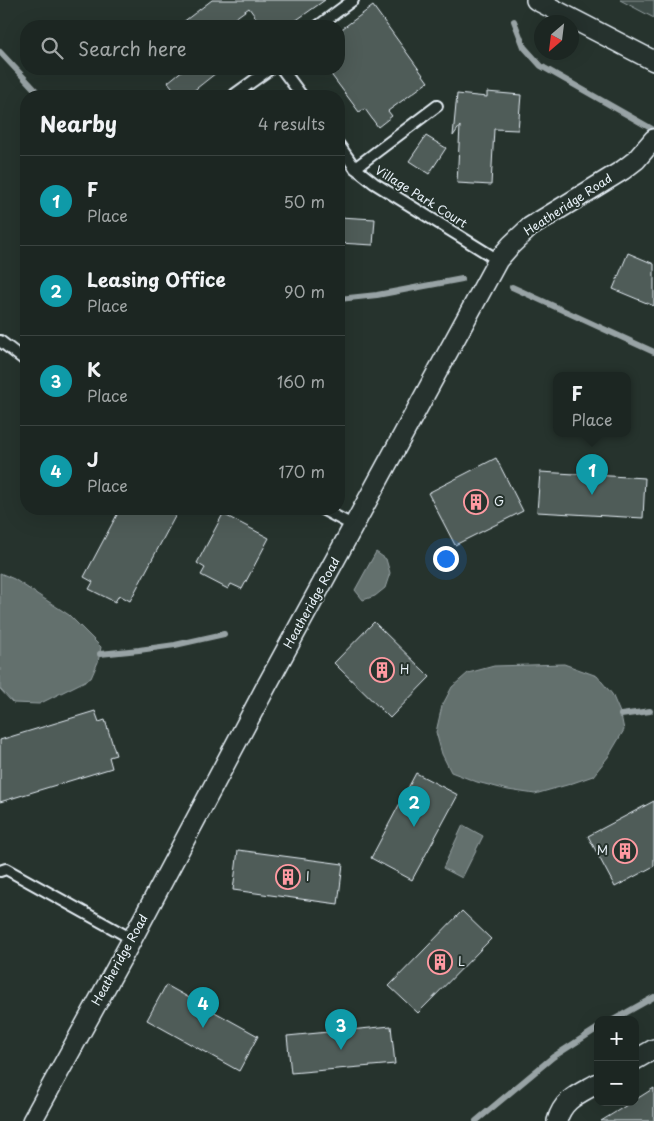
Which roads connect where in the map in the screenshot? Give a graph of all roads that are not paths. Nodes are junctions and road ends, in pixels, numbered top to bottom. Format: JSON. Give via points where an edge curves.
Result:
{"nodes":[{"id":1,"x":353,"y":0,"type":"edge"},
{"id":2,"x":536,"y":0,"type":"edge"},
{"id":3,"x":326,"y":20,"type":"edge"},
{"id":4,"x":654,"y":61,"type":"edge"},
{"id":5,"x":262,"y":75,"type":"edge"},
{"id":6,"x":286,"y":75,"type":"edge"},
{"id":7,"x":241,"y":90,"type":"edge"},
{"id":8,"x":298,"y":90,"type":"edge"},
{"id":9,"x":437,"y":106,"type":"dead end"},
{"id":10,"x":653,"y":141,"type":"edge"},
{"id":11,"x":345,"y":153,"type":"edge"},
{"id":12,"x":356,"y":168,"type":"junction"},
{"id":13,"x":498,"y":260,"type":"junction"},
{"id":14,"x":0,"y":341,"type":"edge"},
{"id":15,"x":20,"y":356,"type":"edge"},
{"id":16,"x":333,"y":515,"type":"edge"},
{"id":17,"x":354,"y":526,"type":"junction"},
{"id":18,"x":0,"y":871,"type":"edge"},
{"id":19,"x":132,"y":939,"type":"junction"},
{"id":20,"x":654,"y":1049,"type":"edge"},
{"id":21,"x":639,"y":1058,"type":"edge"},
{"id":22,"x":594,"y":1085,"type":"edge"},
{"id":23,"x":32,"y":1121,"type":"edge"},
{"id":24,"x":557,"y":1121,"type":"edge"}],
"edges":[{"from":1,"to":3,"type":"lane"},
{"from":2,"to":4,"type":"street"},
{"from":5,"to":7,"type":"lane"},
{"from":6,"to":8,"type":"lane"},
{"from":9,"to":12,"type":"lane"},
{"from":10,"to":13,"type":"street","name":"Heatheridge Road","via":[[623,170],[530,227]]},
{"from":11,"to":12,"type":"lane","name":"Village Park Court"},
{"from":12,"to":13,"type":"lane","name":"Village Park Court","via":[[374,183]]},
{"from":13,"to":17,"type":"street","name":"Heatheridge Road"},
{"from":14,"to":15,"type":"lane"},
{"from":16,"to":17,"type":"lane"},
{"from":17,"to":19,"type":"street","name":"Heatheridge Road"},
{"from":18,"to":19,"type":"lane","via":[[6,869]]},
{"from":19,"to":23,"type":"street","name":"Heatheridge Road"},
{"from":20,"to":21,"type":"street"},
{"from":22,"to":24,"type":"street","via":[[566,1102]]}]}
